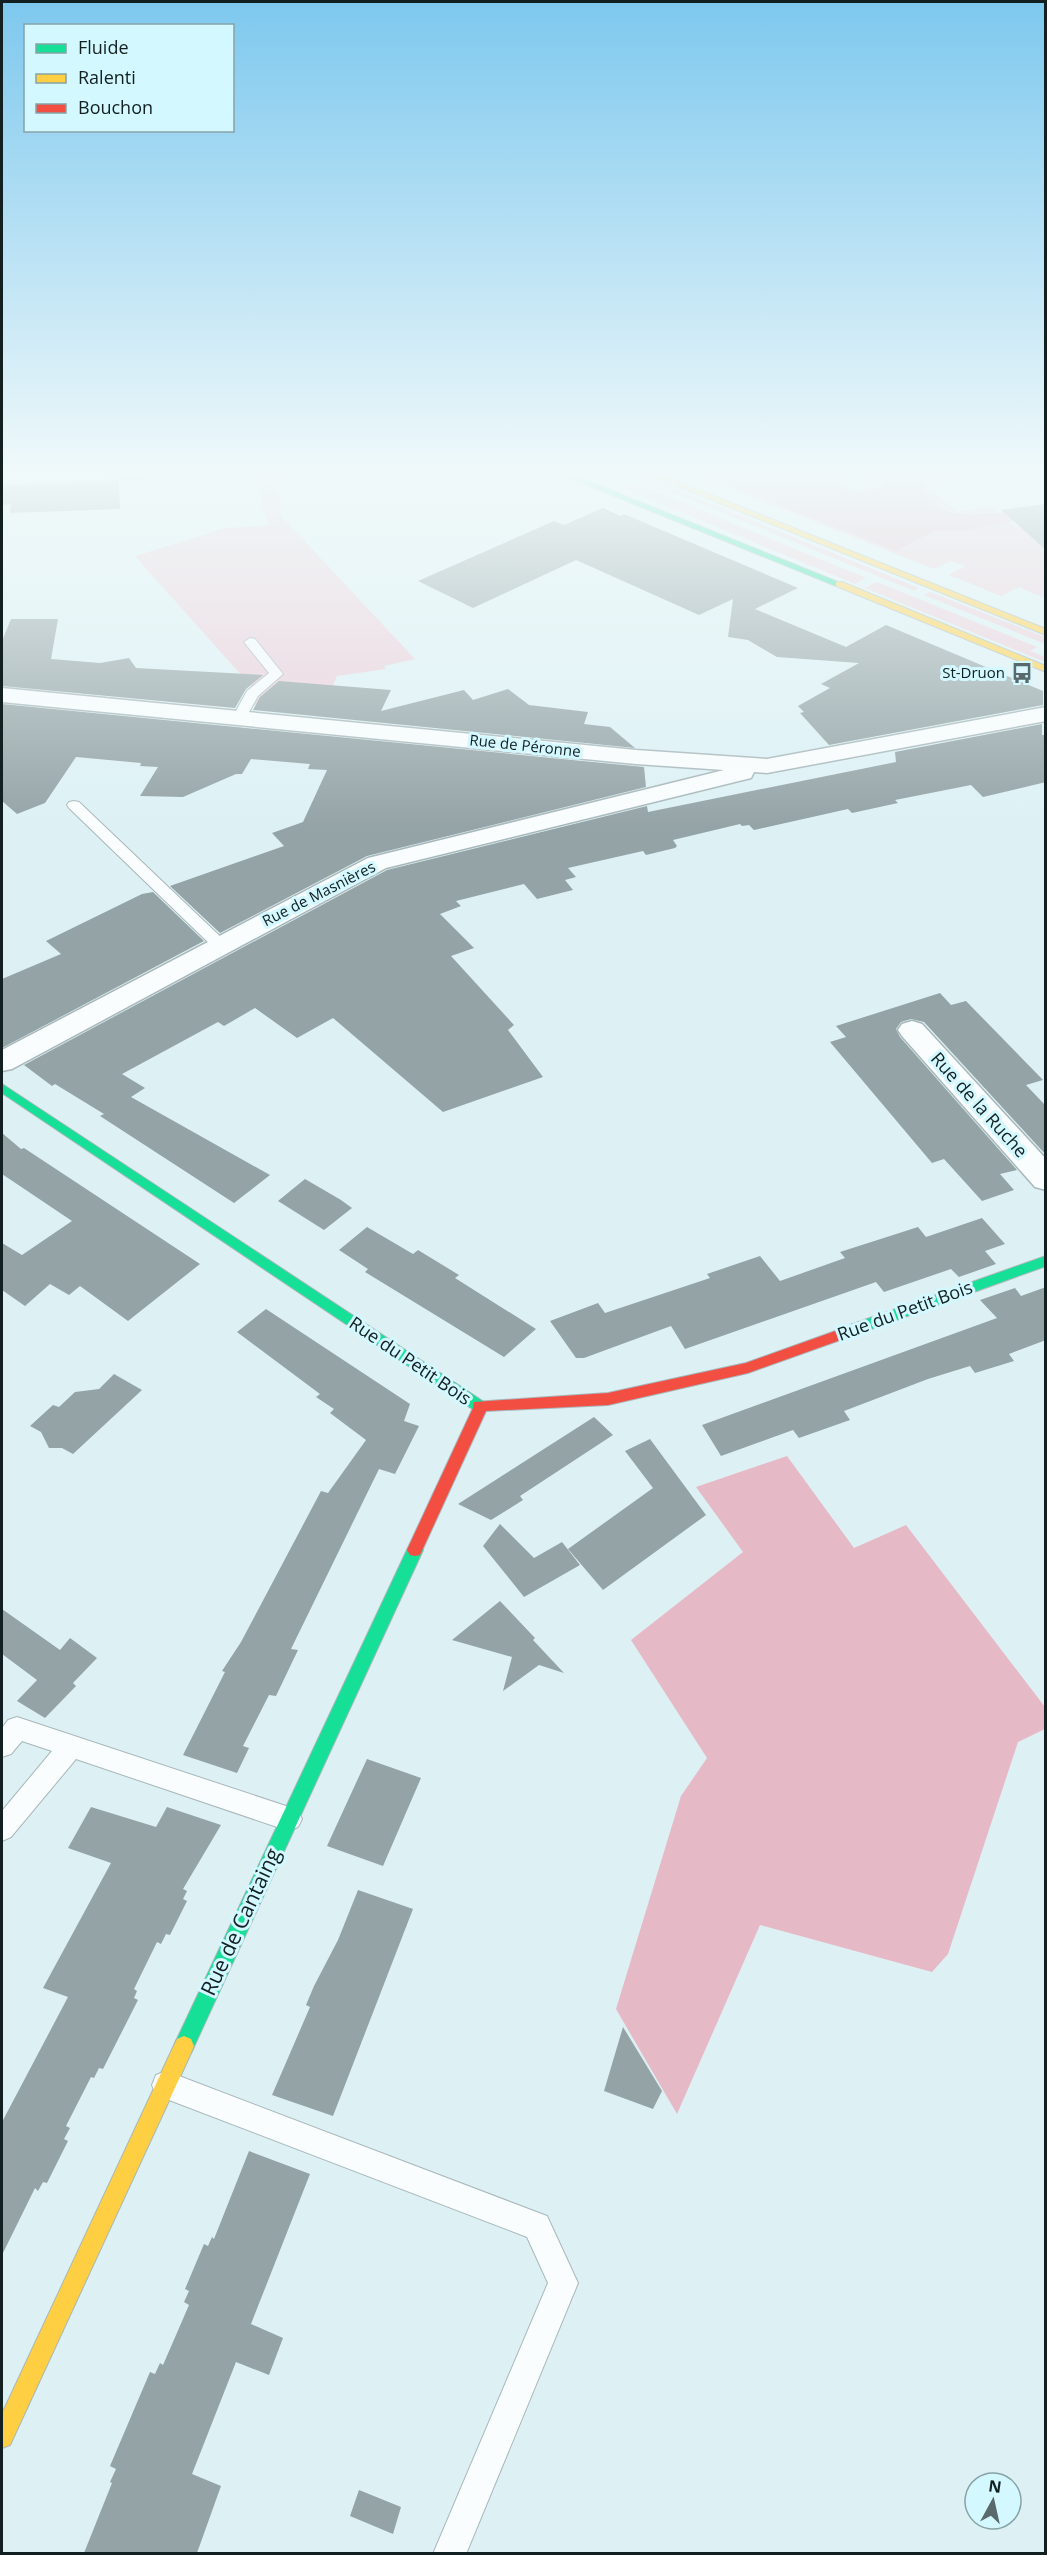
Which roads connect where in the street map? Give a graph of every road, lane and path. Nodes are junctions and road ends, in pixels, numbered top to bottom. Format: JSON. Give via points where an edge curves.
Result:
{"nodes":[{"id":1,"x":849,"y":589,"type":"edge"},
{"id":2,"x":939,"y":589,"type":"edge"},
{"id":3,"x":1046,"y":632,"type":"edge"},
{"id":4,"x":250,"y":642,"type":"dead end"},
{"id":5,"x":1046,"y":669,"type":"edge"},
{"id":6,"x":2,"y":695,"type":"edge"},
{"id":7,"x":1046,"y":714,"type":"edge"},
{"id":8,"x":239,"y":718,"type":"junction"},
{"id":9,"x":657,"y":758,"type":"junction"},
{"id":10,"x":766,"y":766,"type":"junction"},
{"id":11,"x":664,"y":793,"type":"junction"},
{"id":12,"x":74,"y":805,"type":"dead end"},
{"id":13,"x":220,"y":945,"type":"junction"},
{"id":14,"x":912,"y":1030,"type":"dead end"},
{"id":15,"x":2,"y":1062,"type":"edge"},
{"id":16,"x":2,"y":1088,"type":"edge"},
{"id":17,"x":1046,"y":1179,"type":"edge"},
{"id":18,"x":1046,"y":1261,"type":"edge"},
{"id":19,"x":481,"y":1407,"type":"junction"},
{"id":20,"x":2,"y":1746,"type":"edge"},
{"id":21,"x":71,"y":1746,"type":"junction"},
{"id":22,"x":289,"y":1819,"type":"junction"},
{"id":23,"x":2,"y":1829,"type":"edge"},
{"id":24,"x":166,"y":2085,"type":"junction"},
{"id":25,"x":2,"y":2437,"type":"edge"},
{"id":26,"x":449,"y":2553,"type":"edge"}],
"edges":[{"from":1,"to":5,"type":"street"},
{"from":2,"to":3,"type":"street"},
{"from":4,"to":8,"type":"lane","via":[[276,674],[252,694]]},
{"from":6,"to":8,"type":"street","name":"Rue de Péronne"},
{"from":7,"to":10,"type":"street","name":"Rue de Péronne"},
{"from":8,"to":9,"type":"street","name":"Rue de Péronne"},
{"from":9,"to":10,"type":"street","name":"Rue de Péronne"},
{"from":9,"to":11,"type":"street","via":[[669,775]]},
{"from":10,"to":11,"type":"street","name":"Rue de Masnières"},
{"from":11,"to":13,"type":"street","name":"Rue de Masnières","via":[[377,863]]},
{"from":12,"to":13,"type":"lane"},
{"from":13,"to":15,"type":"street","name":"Rue de Masnières"},
{"from":14,"to":17,"type":"street","name":"Rue de la Ruche"},
{"from":16,"to":19,"type":"street","name":"Rue du Petit Bois"},
{"from":18,"to":19,"type":"street","name":"Rue du Petit Bois","via":[[748,1368],[608,1399]]},
{"from":19,"to":22,"type":"street","name":"Rue de Cantaing"},
{"from":20,"to":21,"type":"lane","via":[[17,1728]]},
{"from":21,"to":22,"type":"lane"},
{"from":21,"to":23,"type":"lane"},
{"from":22,"to":24,"type":"street","name":"Rue de Cantaing"},
{"from":24,"to":25,"type":"street","name":"Rue de Cantaing"},
{"from":24,"to":26,"type":"lane","via":[[537,2226],[563,2283]]}]}
